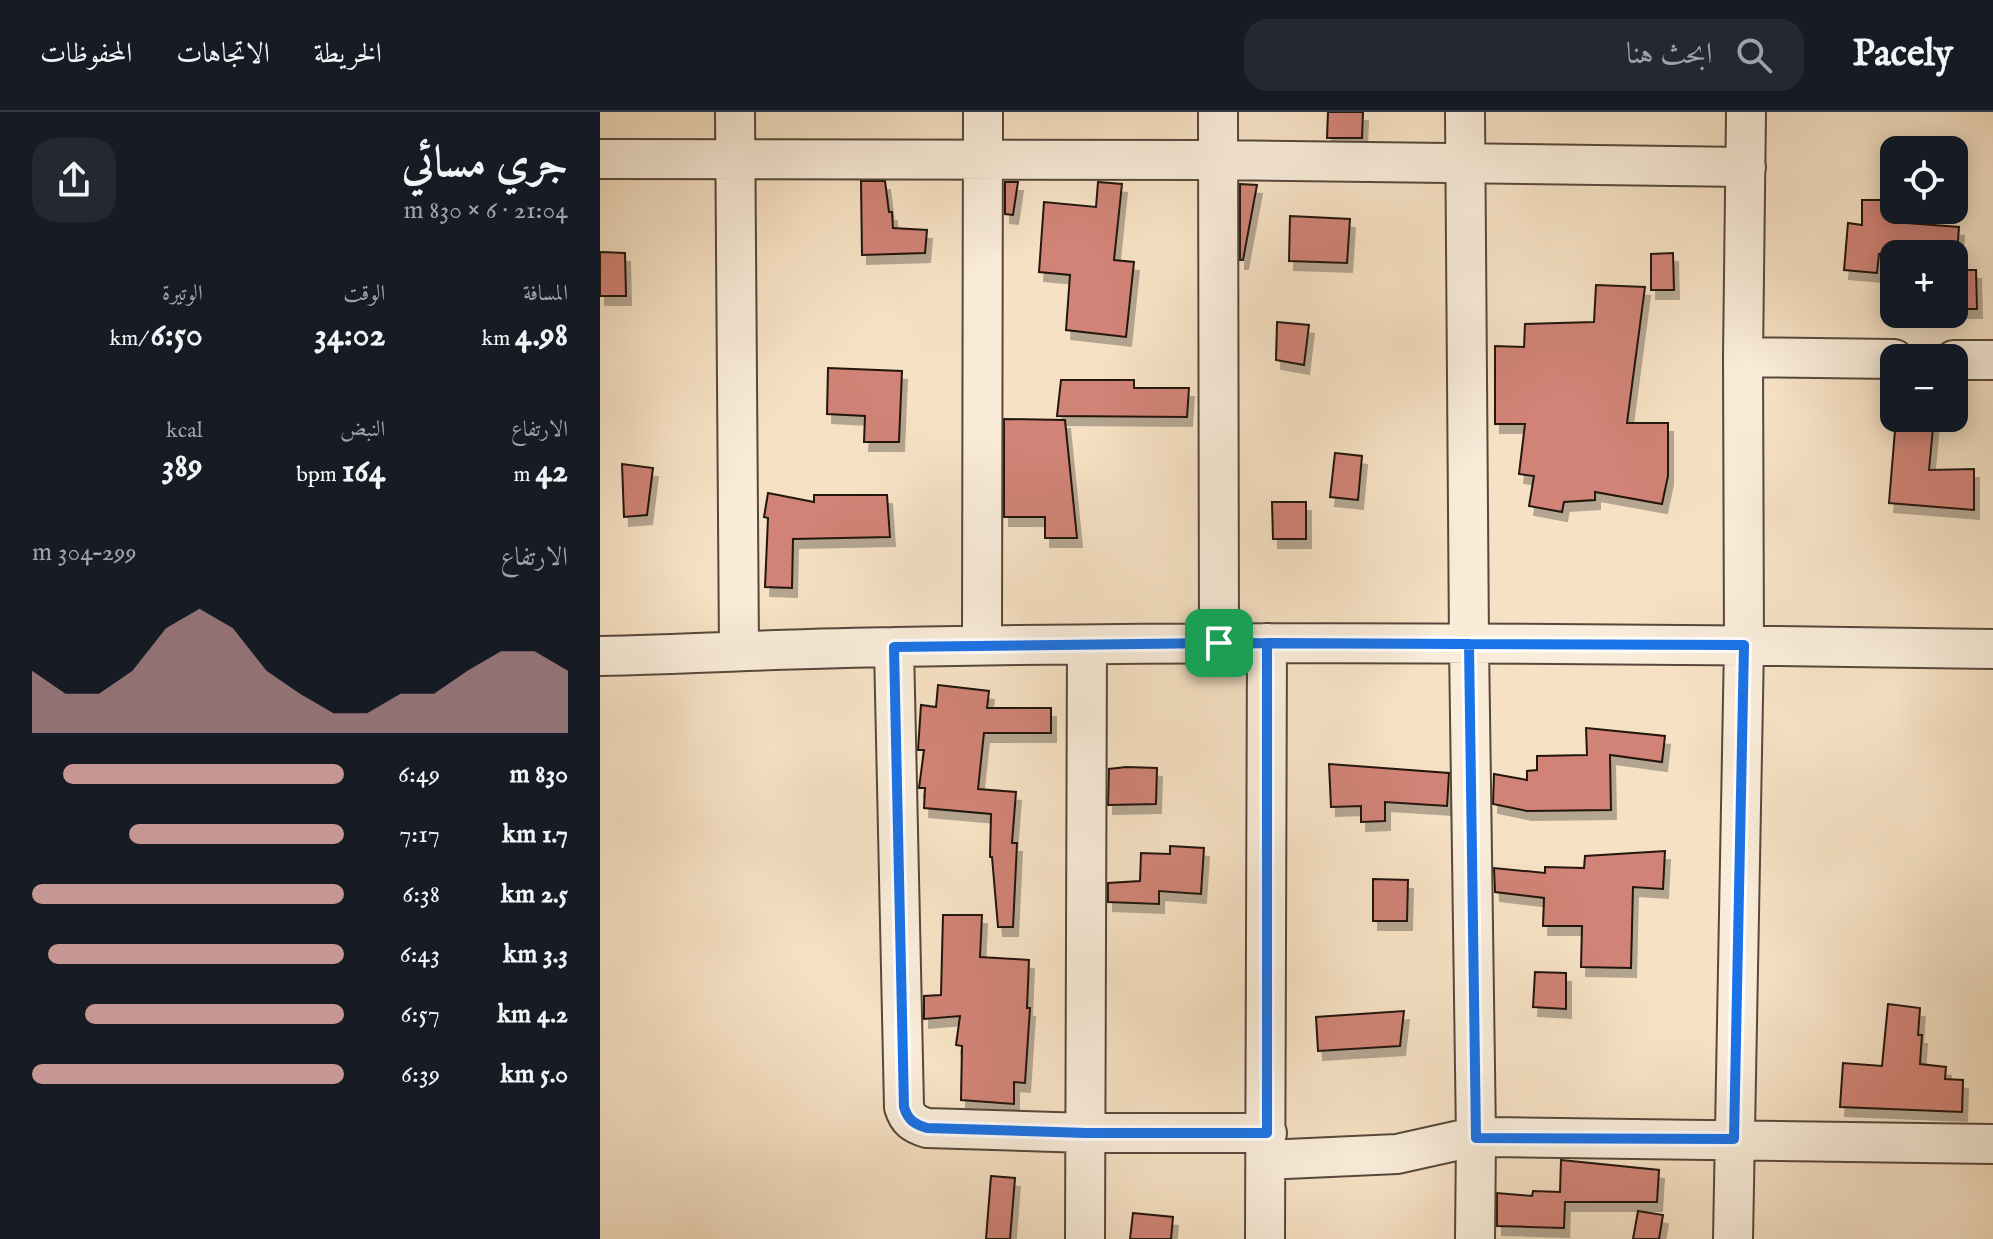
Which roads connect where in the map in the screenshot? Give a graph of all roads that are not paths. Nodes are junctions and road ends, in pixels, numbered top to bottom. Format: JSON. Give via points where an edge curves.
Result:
{"nodes":[{"id":1,"x":735,"y":112,"type":"edge"},
{"id":2,"x":983,"y":112,"type":"edge"},
{"id":3,"x":1218,"y":112,"type":"edge"},
{"id":4,"x":1465,"y":112,"type":"edge"},
{"id":5,"x":1746,"y":112,"type":"edge"},
{"id":6,"x":600,"y":159,"type":"edge"},
{"id":7,"x":735,"y":160,"type":"junction"},
{"id":8,"x":982,"y":160,"type":"junction"},
{"id":9,"x":1217,"y":160,"type":"junction"},
{"id":10,"x":1465,"y":165,"type":"junction"},
{"id":11,"x":1746,"y":167,"type":"junction"},
{"id":12,"x":1743,"y":357,"type":"junction"},
{"id":13,"x":1880,"y":359,"type":"edge"},
{"id":14,"x":1968,"y":360,"type":"edge"},
{"id":15,"x":1993,"y":360,"type":"edge"},
{"id":16,"x":1219,"y":643,"type":"junction"},
{"id":17,"x":1267,"y":643,"type":"junction"},
{"id":18,"x":1469,"y":644,"type":"junction"},
{"id":19,"x":982,"y":645,"type":"junction"},
{"id":20,"x":1087,"y":645,"type":"junction"},
{"id":21,"x":1744,"y":645,"type":"junction"},
{"id":22,"x":894,"y":647,"type":"junction"},
{"id":23,"x":1993,"y":649,"type":"edge"},
{"id":24,"x":739,"y":650,"type":"junction"},
{"id":25,"x":600,"y":656,"type":"edge"},
{"id":26,"x":1086,"y":1133,"type":"junction"},
{"id":27,"x":1476,"y":1138,"type":"junction"},
{"id":28,"x":1734,"y":1139,"type":"junction"},
{"id":29,"x":1993,"y":1144,"type":"edge"},
{"id":30,"x":1266,"y":1146,"type":"junction"},
{"id":31,"x":1085,"y":1239,"type":"edge"},
{"id":32,"x":1265,"y":1239,"type":"edge"},
{"id":33,"x":1475,"y":1239,"type":"edge"},
{"id":34,"x":1733,"y":1239,"type":"edge"}],
"edges":[{"from":1,"to":7,"type":"street"},
{"from":2,"to":8,"type":"street"},
{"from":3,"to":9,"type":"street"},
{"from":4,"to":10,"type":"street"},
{"from":5,"to":11,"type":"street"},
{"from":6,"to":7,"type":"street"},
{"from":7,"to":8,"type":"street"},
{"from":7,"to":24,"type":"street"},
{"from":8,"to":9,"type":"street"},
{"from":8,"to":19,"type":"street"},
{"from":9,"to":10,"type":"street"},
{"from":9,"to":16,"type":"street"},
{"from":10,"to":11,"type":"street"},
{"from":10,"to":18,"type":"street"},
{"from":11,"to":12,"type":"street"},
{"from":12,"to":13,"type":"street"},
{"from":12,"to":21,"type":"street"},
{"from":14,"to":15,"type":"street"},
{"from":16,"to":17,"type":"street"},
{"from":16,"to":20,"type":"street"},
{"from":17,"to":18,"type":"street"},
{"from":17,"to":30,"type":"street"},
{"from":18,"to":21,"type":"street"},
{"from":18,"to":27,"type":"street"},
{"from":19,"to":20,"type":"street"},
{"from":19,"to":22,"type":"street"},
{"from":20,"to":26,"type":"street"},
{"from":21,"to":23,"type":"street"},
{"from":21,"to":28,"type":"street"},
{"from":22,"to":24,"type":"street"},
{"from":22,"to":26,"type":"street","via":[[907,1118],[927,1128]]},
{"from":24,"to":25,"type":"street"},
{"from":26,"to":30,"type":"street"},
{"from":26,"to":31,"type":"street"},
{"from":27,"to":28,"type":"street"},
{"from":27,"to":30,"type":"street","via":[[1397,1154]]},
{"from":27,"to":33,"type":"street"},
{"from":28,"to":29,"type":"street"},
{"from":28,"to":34,"type":"street"},
{"from":30,"to":32,"type":"street"}]}
